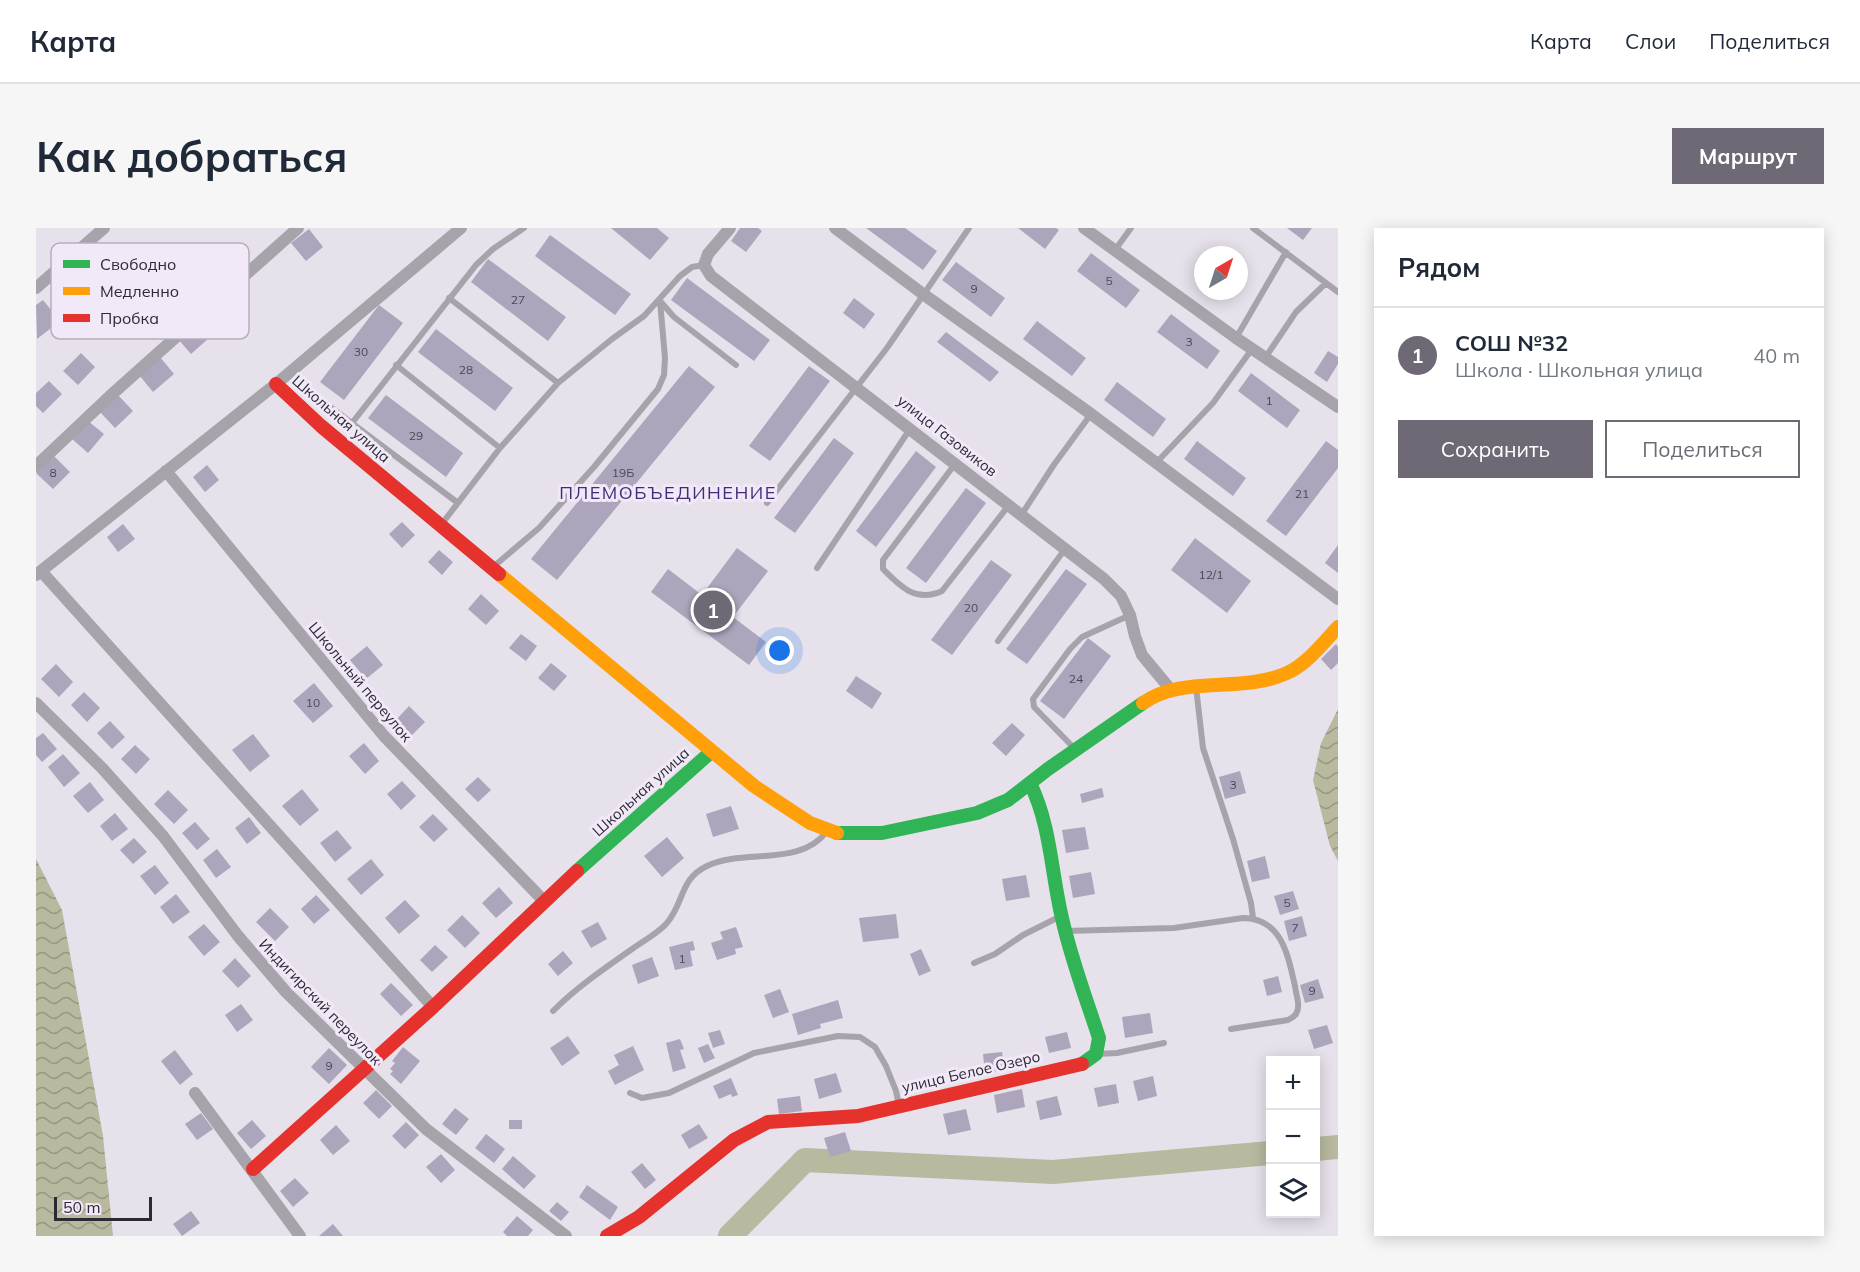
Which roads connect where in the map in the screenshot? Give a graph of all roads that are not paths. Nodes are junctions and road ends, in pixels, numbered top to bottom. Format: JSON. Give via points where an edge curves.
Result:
{"nodes":[{"id":1,"x":104,"y":228,"type":"edge"},
{"id":2,"x":298,"y":228,"type":"edge"},
{"id":3,"x":461,"y":228,"type":"edge"},
{"id":4,"x":524,"y":228,"type":"edge"},
{"id":5,"x":730,"y":228,"type":"edge"},
{"id":6,"x":835,"y":228,"type":"edge"},
{"id":7,"x":969,"y":228,"type":"edge"},
{"id":8,"x":1084,"y":228,"type":"edge"},
{"id":9,"x":1131,"y":228,"type":"edge"},
{"id":10,"x":1253,"y":228,"type":"edge"},
{"id":11,"x":87,"y":243,"type":"edge"},
{"id":12,"x":1115,"y":250,"type":"junction"},
{"id":13,"x":1286,"y":252,"type":"junction"},
{"id":14,"x":704,"y":265,"type":"junction"},
{"id":15,"x":249,"y":272,"type":"edge"},
{"id":16,"x":51,"y":275,"type":"edge"},
{"id":17,"x":1326,"y":283,"type":"junction"},
{"id":18,"x":36,"y":288,"type":"edge"},
{"id":19,"x":1338,"y":292,"type":"edge"},
{"id":20,"x":923,"y":294,"type":"junction"},
{"id":21,"x":450,"y":298,"type":"junction"},
{"id":22,"x":660,"y":301,"type":"junction"},
{"id":23,"x":1236,"y":338,"type":"junction"},
{"id":24,"x":173,"y":339,"type":"edge"},
{"id":25,"x":1252,"y":349,"type":"junction"},
{"id":26,"x":1265,"y":358,"type":"junction"},
{"id":27,"x":396,"y":365,"type":"junction"},
{"id":28,"x":736,"y":365,"type":"dead end"},
{"id":29,"x":558,"y":383,"type":"junction"},
{"id":30,"x":276,"y":384,"type":"junction"},
{"id":31,"x":856,"y":387,"type":"junction"},
{"id":32,"x":329,"y":406,"type":"dead end"},
{"id":33,"x":1338,"y":407,"type":"edge"},
{"id":34,"x":1091,"y":414,"type":"junction"},
{"id":35,"x":352,"y":423,"type":"junction"},
{"id":36,"x":910,"y":429,"type":"junction"},
{"id":37,"x":500,"y":448,"type":"junction"},
{"id":38,"x":955,"y":463,"type":"junction"},
{"id":39,"x":1156,"y":463,"type":"junction"},
{"id":40,"x":36,"y":466,"type":"edge"},
{"id":41,"x":166,"y":471,"type":"junction"},
{"id":42,"x":458,"y":503,"type":"junction"},
{"id":43,"x":767,"y":503,"type":"dead end"},
{"id":44,"x":1009,"y":505,"type":"junction"},
{"id":45,"x":1022,"y":514,"type":"junction"},
{"id":46,"x":441,"y":525,"type":"junction"},
{"id":47,"x":1066,"y":548,"type":"junction"},
{"id":48,"x":492,"y":567,"type":"junction"},
{"id":49,"x":817,"y":568,"type":"dead end"},
{"id":50,"x":38,"y":573,"type":"edge"},
{"id":51,"x":1338,"y":599,"type":"edge"},
{"id":52,"x":1130,"y":615,"type":"junction"},
{"id":53,"x":1338,"y":627,"type":"edge"},
{"id":54,"x":998,"y":641,"type":"dead end"},
{"id":55,"x":1196,"y":686,"type":"junction"},
{"id":56,"x":1171,"y":690,"type":"junction"},
{"id":57,"x":36,"y":703,"type":"edge"},
{"id":58,"x":1076,"y":750,"type":"junction"},
{"id":59,"x":711,"y":752,"type":"junction"},
{"id":60,"x":1029,"y":783,"type":"junction"},
{"id":61,"x":827,"y":830,"type":"junction"},
{"id":62,"x":544,"y":901,"type":"junction"},
{"id":63,"x":1061,"y":915,"type":"junction"},
{"id":64,"x":1253,"y":918,"type":"junction"},
{"id":65,"x":1065,"y":931,"type":"junction"},
{"id":66,"x":974,"y":963,"type":"dead end"},
{"id":67,"x":433,"y":1007,"type":"junction"},
{"id":68,"x":553,"y":1011,"type":"dead end"},
{"id":69,"x":1231,"y":1029,"type":"dead end"},
{"id":70,"x":1164,"y":1043,"type":"dead end"},
{"id":71,"x":1096,"y":1054,"type":"junction"},
{"id":72,"x":363,"y":1068,"type":"junction"},
{"id":73,"x":195,"y":1093,"type":"dead end"},
{"id":74,"x":630,"y":1093,"type":"dead end"},
{"id":75,"x":899,"y":1106,"type":"junction"},
{"id":76,"x":253,"y":1169,"type":"junction"},
{"id":77,"x":300,"y":1236,"type":"edge"},
{"id":78,"x":566,"y":1236,"type":"edge"},
{"id":79,"x":607,"y":1236,"type":"edge"}],
"edges":[{"from":1,"to":11,"type":"street"},
{"from":2,"to":15,"type":"street"},
{"from":3,"to":30,"type":"street"},
{"from":4,"to":21,"type":"lane","via":[[476,265]]},
{"from":5,"to":14,"type":"street","via":[[708,254]]},
{"from":6,"to":20,"type":"street"},
{"from":7,"to":20,"type":"lane"},
{"from":8,"to":12,"type":"street"},
{"from":9,"to":12,"type":"lane"},
{"from":10,"to":13,"type":"lane"},
{"from":12,"to":23,"type":"street"},
{"from":13,"to":17,"type":"lane"},
{"from":13,"to":23,"type":"lane"},
{"from":14,"to":22,"type":"lane","via":[[692,267],[680,276]]},
{"from":14,"to":31,"type":"street","name":"улица Газовиков","via":[[711,276]]},
{"from":16,"to":18,"type":"street"},
{"from":17,"to":19,"type":"lane"},
{"from":17,"to":26,"type":"lane","via":[[1296,312]]},
{"from":20,"to":31,"type":"lane"},
{"from":20,"to":34,"type":"street"},
{"from":21,"to":27,"type":"lane"},
{"from":21,"to":29,"type":"lane"},
{"from":22,"to":28,"type":"lane","via":[[674,317]]},
{"from":22,"to":29,"type":"lane"},
{"from":22,"to":48,"type":"lane","via":[[665,358],[658,389],[538,528]]},
{"from":23,"to":25,"type":"street"},
{"from":24,"to":40,"type":"street"},
{"from":25,"to":26,"type":"street"},
{"from":25,"to":39,"type":"lane","via":[[1213,403]]},
{"from":26,"to":33,"type":"street"},
{"from":27,"to":35,"type":"lane"},
{"from":27,"to":37,"type":"lane"},
{"from":29,"to":37,"type":"lane"},
{"from":30,"to":41,"type":"street"},
{"from":30,"to":46,"type":"street","name":"Школьная улица"},
{"from":31,"to":36,"type":"street","name":"улица Газовиков"},
{"from":31,"to":43,"type":"lane"},
{"from":32,"to":35,"type":"lane"},
{"from":34,"to":39,"type":"street"},
{"from":34,"to":45,"type":"lane"},
{"from":35,"to":42,"type":"lane"},
{"from":36,"to":38,"type":"street","name":"улица Газовиков"},
{"from":36,"to":49,"type":"lane"},
{"from":37,"to":42,"type":"lane"},
{"from":38,"to":44,"type":"street","name":"улица Газовиков"},
{"from":38,"to":44,"type":"lane","via":[[883,560],[883,569],[895,582],[916,595],[930,597],[942,591]]},
{"from":39,"to":51,"type":"street"},
{"from":41,"to":50,"type":"street"},
{"from":41,"to":62,"type":"street","name":"Школьный переулок","via":[[384,736]]},
{"from":42,"to":46,"type":"lane"},
{"from":44,"to":45,"type":"street","name":"улица Газовиков"},
{"from":45,"to":47,"type":"street","name":"улица Газовиков"},
{"from":46,"to":48,"type":"street","name":"Школьная улица"},
{"from":47,"to":52,"type":"street","name":"улица Газовиков","via":[[1122,596]]},
{"from":47,"to":54,"type":"lane"},
{"from":48,"to":59,"type":"street","name":"Школьная улица"},
{"from":50,"to":67,"type":"street"},
{"from":52,"to":56,"type":"street","name":"улица Газовиков","via":[[1143,655]]},
{"from":52,"to":58,"type":"lane","via":[[1082,637],[1033,699],[1034,707]]},
{"from":53,"to":55,"type":"street","via":[[1309,658],[1287,673],[1238,684]]},
{"from":55,"to":56,"type":"street"},
{"from":55,"to":64,"type":"lane","via":[[1203,748],[1233,839]]},
{"from":56,"to":58,"type":"street","via":[[1150,698]]},
{"from":57,"to":72,"type":"street","name":"Индигирский переулок","via":[[163,836],[238,936],[286,992]]},
{"from":58,"to":60,"type":"street"},
{"from":59,"to":61,"type":"street","via":[[784,808]]},
{"from":59,"to":62,"type":"street","name":"Школьная улица"},
{"from":60,"to":61,"type":"street","via":[[1008,800],[933,824],[882,833],[841,834]]},
{"from":60,"to":63,"type":"street","via":[[1051,848]]},
{"from":61,"to":68,"type":"lane","via":[[807,848],[788,854],[729,859],[693,875],[666,924]]},
{"from":62,"to":67,"type":"street","name":"Школьная улица"},
{"from":63,"to":65,"type":"street"},
{"from":63,"to":66,"type":"lane"},
{"from":64,"to":65,"type":"lane","via":[[1174,928]]},
{"from":64,"to":69,"type":"lane","via":[[1262,921],[1283,942],[1298,1005],[1296,1014],[1288,1020]]},
{"from":65,"to":71,"type":"street","via":[[1099,1038]]},
{"from":67,"to":72,"type":"street","name":"Школьная улица"},
{"from":70,"to":71,"type":"lane"},
{"from":71,"to":75,"type":"street","name":"улица Белое Озеро","via":[[1082,1064]]},
{"from":72,"to":76,"type":"street","name":"Школьная улица"},
{"from":72,"to":78,"type":"street","name":"Индигирский переулок","via":[[426,1129]]},
{"from":73,"to":76,"type":"street"},
{"from":74,"to":75,"type":"lane","via":[[642,1098],[669,1093],[754,1053],[838,1036],[860,1037],[875,1047],[886,1066]]},
{"from":75,"to":79,"type":"street","name":"улица Белое Озеро","via":[[858,1116],[768,1122],[750,1130],[639,1217]]},
{"from":76,"to":77,"type":"street"}]}
